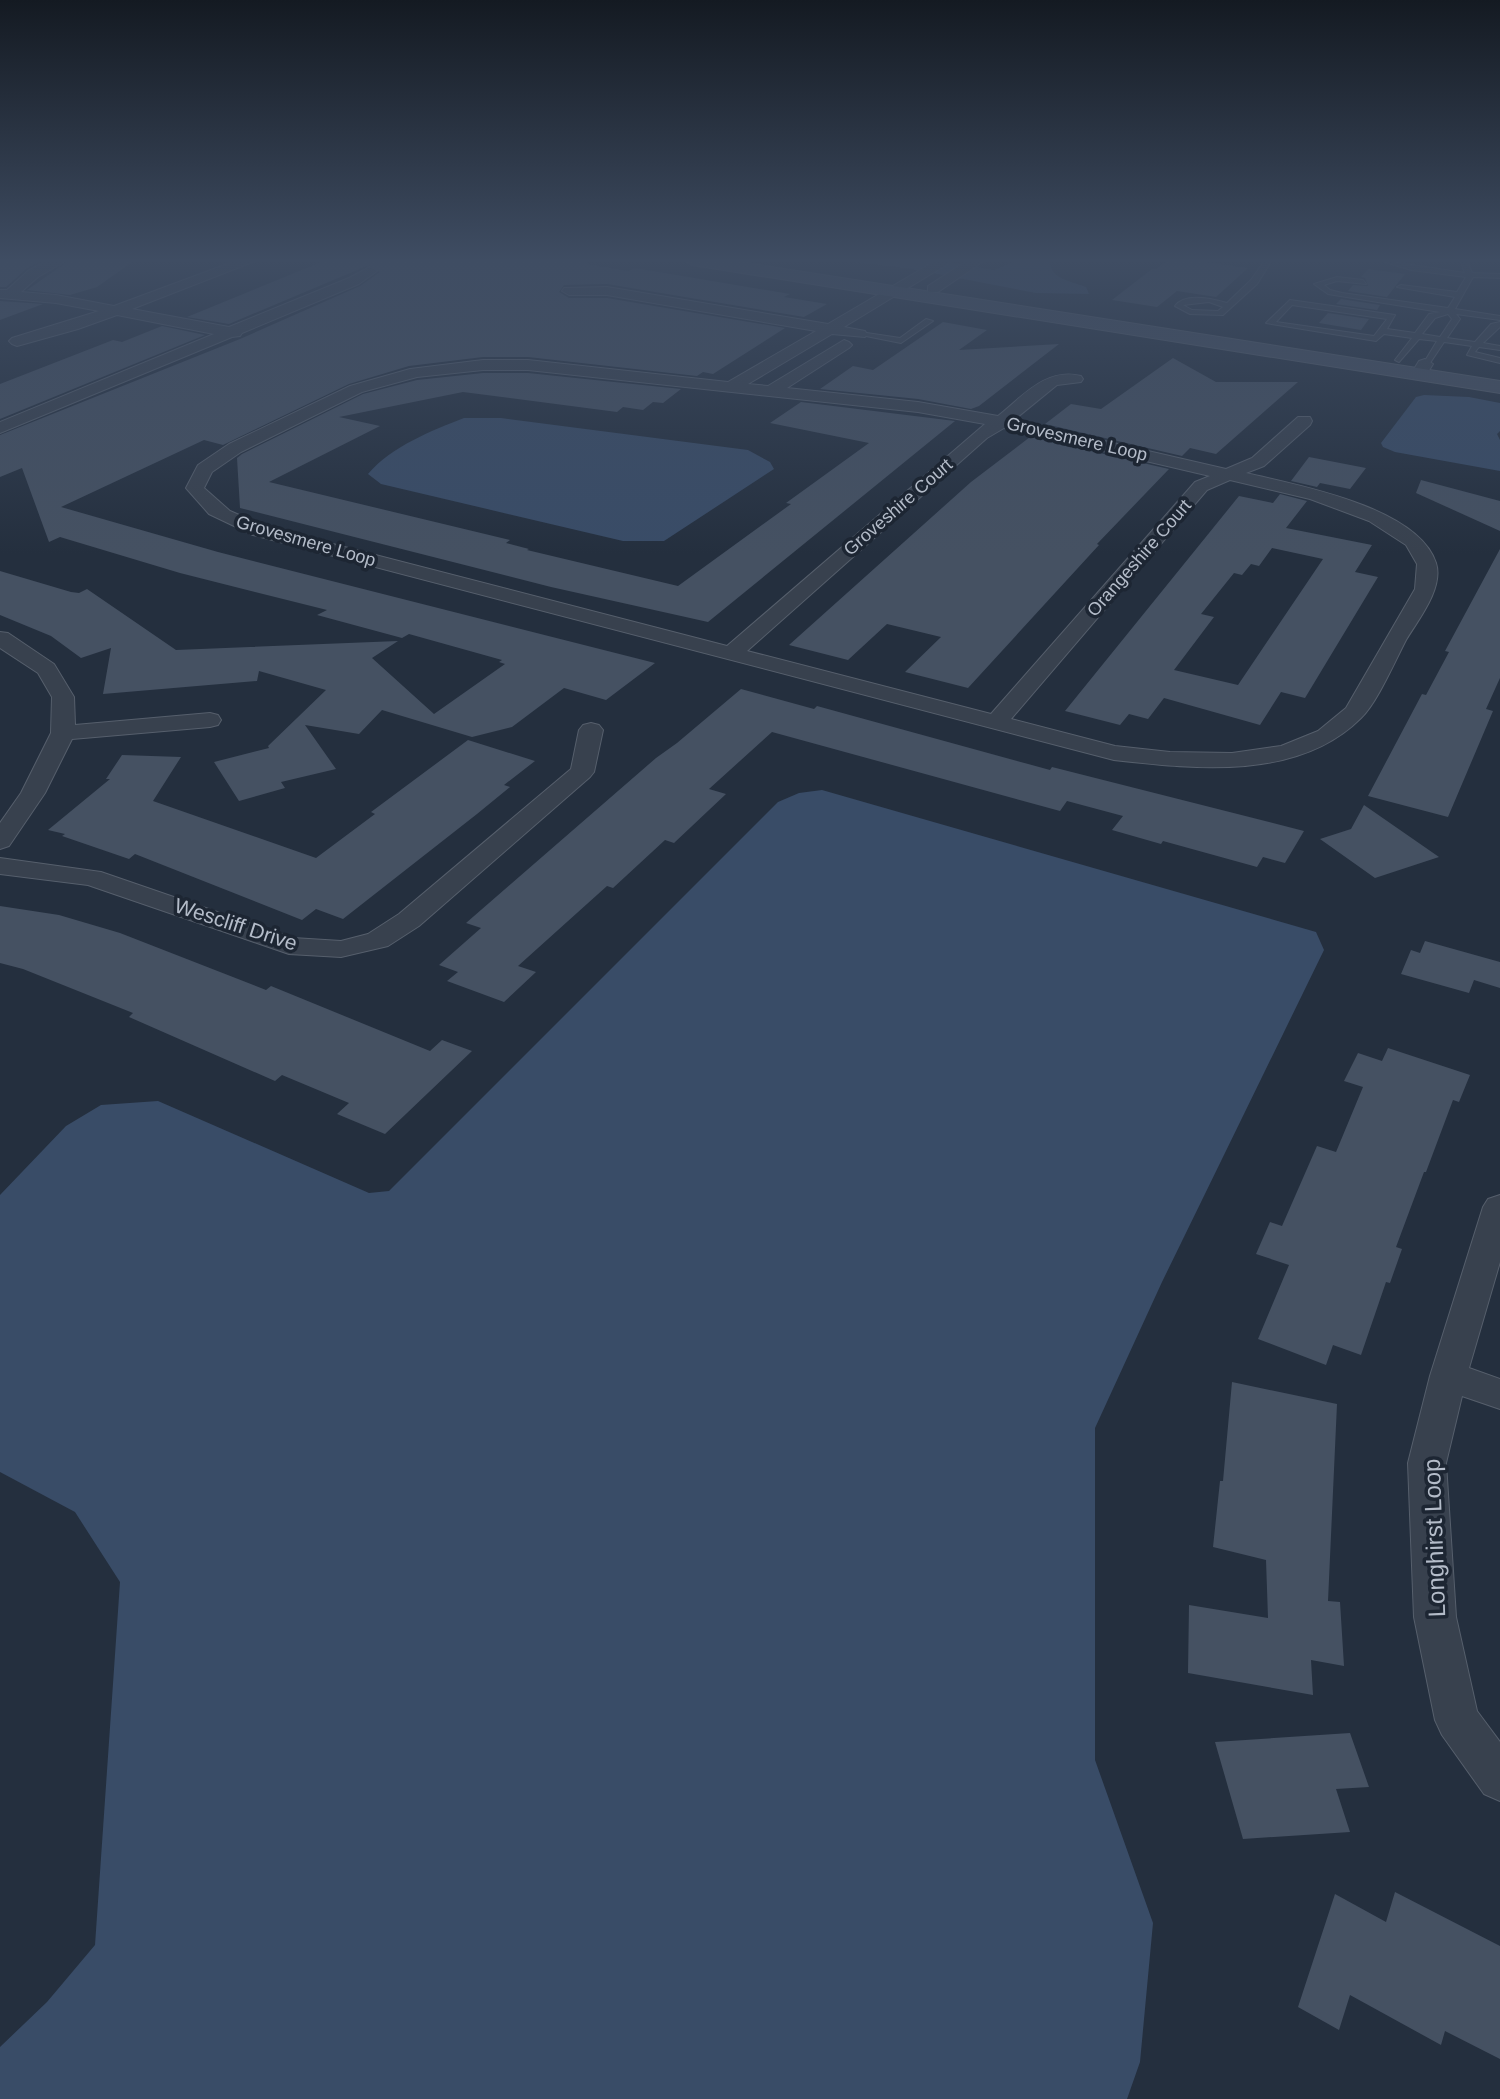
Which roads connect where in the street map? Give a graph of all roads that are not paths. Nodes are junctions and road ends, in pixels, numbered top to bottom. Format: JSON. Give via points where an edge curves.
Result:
{"nodes":[{"id":1,"x":173,"y":358,"type":"edge"},
{"id":2,"x":782,"y":358,"type":"edge"},
{"id":3,"x":823,"y":358,"type":"edge"},
{"id":4,"x":1351,"y":358,"type":"edge"},
{"id":5,"x":1400,"y":358,"type":"edge"},
{"id":6,"x":1430,"y":358,"type":"edge"},
{"id":7,"x":1394,"y":365,"type":"junction"},
{"id":8,"x":1422,"y":369,"type":"junction"},
{"id":9,"x":1500,"y":376,"type":"edge"},
{"id":10,"x":1075,"y":379,"type":"dead end"},
{"id":11,"x":731,"y":387,"type":"junction"},
{"id":12,"x":1500,"y":387,"type":"edge"},
{"id":13,"x":770,"y":392,"type":"junction"},
{"id":14,"x":1304,"y":421,"type":"dead end"},
{"id":15,"x":1001,"y":422,"type":"junction"},
{"id":16,"x":0,"y":428,"type":"edge"},
{"id":17,"x":1232,"y":474,"type":"junction"},
{"id":18,"x":0,"y":638,"type":"edge"},
{"id":19,"x":732,"y":653,"type":"junction"},
{"id":20,"x":210,"y":720,"type":"dead end"},
{"id":21,"x":996,"y":722,"type":"junction"},
{"id":22,"x":591,"y":730,"type":"dead end"},
{"id":23,"x":63,"y":733,"type":"junction"},
{"id":24,"x":0,"y":841,"type":"edge"},
{"id":25,"x":0,"y":866,"type":"edge"},
{"id":26,"x":1500,"y":1207,"type":"edge"},
{"id":27,"x":1448,"y":1376,"type":"junction"},
{"id":28,"x":1500,"y":1394,"type":"edge"},
{"id":29,"x":1500,"y":1779,"type":"edge"}],
"edges":[{"from":1,"to":16,"type":"street"},
{"from":2,"to":11,"type":"street"},
{"from":3,"to":13,"type":"street"},
{"from":4,"to":7,"type":"main road"},
{"from":5,"to":7,"type":"lane"},
{"from":6,"to":8,"type":"lane"},
{"from":7,"to":8,"type":"main road"},
{"from":8,"to":9,"type":"main road"},
{"from":8,"to":12,"type":"main road"},
{"from":10,"to":15,"type":"street","name":"Groveshire Court","via":[[1053,380]]},
{"from":11,"to":13,"type":"street","name":"Grovesmere Loop"},
{"from":11,"to":19,"type":"street","name":"Grovesmere Loop","via":[[528,365],[416,372],[356,389],[235,448],[204,469],[195,488],[205,503],[226,518],[260,531]]},
{"from":13,"to":15,"type":"street","name":"Grovesmere Loop","via":[[918,407]]},
{"from":14,"to":17,"type":"street","name":"Orangeshire Court","via":[[1258,461]]},
{"from":15,"to":17,"type":"street","name":"Grovesmere Loop"},
{"from":15,"to":19,"type":"street","name":"Groveshire Court","via":[[981,434]]},
{"from":17,"to":21,"type":"street","name":"Orangeshire Court","via":[[1201,486]]},
{"from":17,"to":21,"type":"street","name":"Grovesmere Loop","via":[[1316,495],[1376,517],[1413,541],[1427,564],[1425,589],[1355,712],[1326,736],[1286,752],[1232,760],[1114,753]]},
{"from":18,"to":23,"type":"street","via":[[46,669],[63,697]]},
{"from":19,"to":21,"type":"street","name":"Grovesmere Loop"},
{"from":20,"to":23,"type":"street"},
{"from":22,"to":25,"type":"street","name":"Wescliff Drive","via":[[582,772],[409,920],[378,940],[341,949],[289,946],[92,878]]},
{"from":23,"to":24,"type":"street","via":[[33,793]]},
{"from":26,"to":27,"type":"street","name":"Longhirst Loop"},
{"from":27,"to":28,"type":"street"},
{"from":27,"to":29,"type":"street","name":"Longhirst Loop","via":[[1427,1462],[1435,1617],[1457,1720]]}]}
